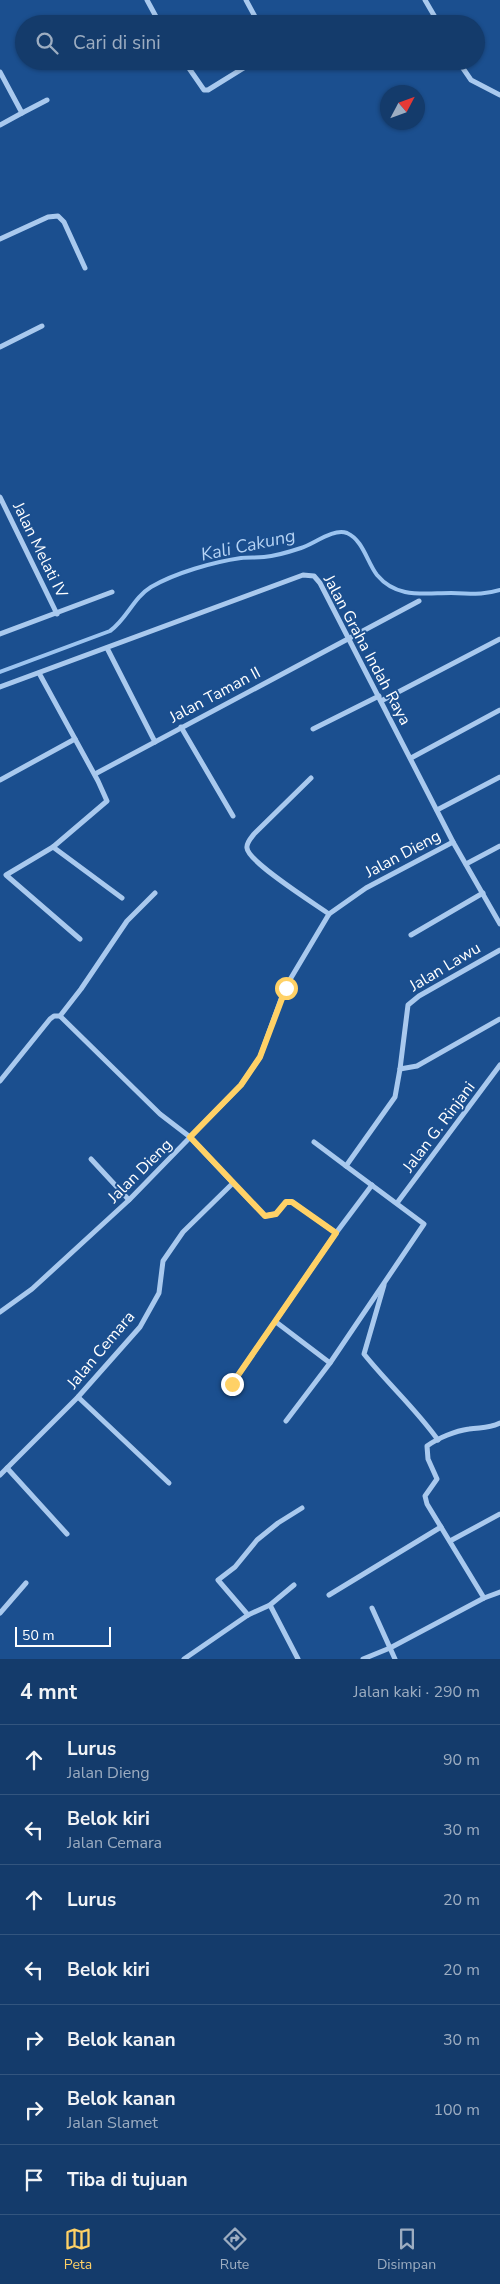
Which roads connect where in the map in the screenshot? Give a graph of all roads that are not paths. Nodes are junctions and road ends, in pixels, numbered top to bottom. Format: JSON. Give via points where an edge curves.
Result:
{"nodes":[{"id":1,"x":146,"y":0,"type":"edge"},
{"id":2,"x":246,"y":0,"type":"edge"},
{"id":3,"x":425,"y":0,"type":"edge"},
{"id":4,"x":155,"y":15,"type":"edge"},
{"id":5,"x":254,"y":15,"type":"edge"},
{"id":6,"x":434,"y":15,"type":"edge"},
{"id":7,"x":190,"y":70,"type":"edge"},
{"id":8,"x":240,"y":70,"type":"edge"},
{"id":9,"x":464,"y":70,"type":"edge"},
{"id":10,"x":0,"y":72,"type":"edge"},
{"id":11,"x":500,"y":95,"type":"edge"},
{"id":12,"x":47,"y":100,"type":"dead end"},
{"id":13,"x":22,"y":113,"type":"junction"},
{"id":14,"x":0,"y":125,"type":"edge"},
{"id":15,"x":0,"y":239,"type":"edge"},
{"id":16,"x":85,"y":268,"type":"dead end"},
{"id":17,"x":42,"y":326,"type":"dead end"},
{"id":18,"x":0,"y":347,"type":"edge"},
{"id":19,"x":0,"y":497,"type":"edge"},
{"id":20,"x":112,"y":592,"type":"dead end"},
{"id":21,"x":419,"y":601,"type":"dead end"},
{"id":22,"x":57,"y":614,"type":"junction"},
{"id":23,"x":0,"y":634,"type":"edge"},
{"id":24,"x":348,"y":639,"type":"junction"},
{"id":25,"x":500,"y":639,"type":"edge"},
{"id":26,"x":107,"y":648,"type":"junction"},
{"id":27,"x":39,"y":673,"type":"junction"},
{"id":28,"x":0,"y":687,"type":"edge"},
{"id":29,"x":380,"y":699,"type":"junction"},
{"id":30,"x":500,"y":710,"type":"edge"},
{"id":31,"x":181,"y":727,"type":"junction"},
{"id":32,"x":314,"y":729,"type":"dead end"},
{"id":33,"x":75,"y":739,"type":"junction"},
{"id":34,"x":155,"y":742,"type":"junction"},
{"id":35,"x":411,"y":758,"type":"junction"},
{"id":36,"x":94,"y":774,"type":"junction"},
{"id":37,"x":500,"y":777,"type":"edge"},
{"id":38,"x":311,"y":778,"type":"dead end"},
{"id":39,"x":0,"y":780,"type":"edge"},
{"id":40,"x":437,"y":810,"type":"junction"},
{"id":41,"x":233,"y":816,"type":"dead end"},
{"id":42,"x":453,"y":842,"type":"junction"},
{"id":43,"x":500,"y":846,"type":"edge"},
{"id":44,"x":54,"y":847,"type":"junction"},
{"id":45,"x":466,"y":864,"type":"junction"},
{"id":46,"x":155,"y":893,"type":"dead end"},
{"id":47,"x":483,"y":893,"type":"junction"},
{"id":48,"x":122,"y":898,"type":"dead end"},
{"id":49,"x":329,"y":914,"type":"junction"},
{"id":50,"x":500,"y":924,"type":"edge"},
{"id":51,"x":412,"y":935,"type":"dead end"},
{"id":52,"x":80,"y":939,"type":"dead end"},
{"id":53,"x":500,"y":950,"type":"edge"},
{"id":54,"x":60,"y":1016,"type":"junction"},
{"id":55,"x":500,"y":1019,"type":"edge"},
{"id":56,"x":500,"y":1065,"type":"edge"},
{"id":57,"x":400,"y":1069,"type":"junction"},
{"id":58,"x":0,"y":1081,"type":"edge"},
{"id":59,"x":190,"y":1137,"type":"junction"},
{"id":60,"x":314,"y":1142,"type":"dead end"},
{"id":61,"x":91,"y":1159,"type":"dead end"},
{"id":62,"x":346,"y":1166,"type":"junction"},
{"id":63,"x":233,"y":1183,"type":"junction"},
{"id":64,"x":372,"y":1185,"type":"junction"},
{"id":65,"x":130,"y":1200,"type":"junction"},
{"id":66,"x":398,"y":1204,"type":"junction"},
{"id":67,"x":336,"y":1233,"type":"junction"},
{"id":68,"x":385,"y":1281,"type":"junction"},
{"id":69,"x":0,"y":1312,"type":"edge"},
{"id":70,"x":276,"y":1322,"type":"junction"},
{"id":71,"x":330,"y":1363,"type":"junction"},
{"id":72,"x":232,"y":1384,"type":"dead end"},
{"id":73,"x":78,"y":1397,"type":"junction"},
{"id":74,"x":286,"y":1421,"type":"dead end"},
{"id":75,"x":500,"y":1423,"type":"edge"},
{"id":76,"x":438,"y":1440,"type":"junction"},
{"id":77,"x":7,"y":1468,"type":"junction"},
{"id":78,"x":0,"y":1476,"type":"edge"},
{"id":79,"x":169,"y":1484,"type":"dead end"},
{"id":80,"x":302,"y":1508,"type":"dead end"},
{"id":81,"x":500,"y":1514,"type":"edge"},
{"id":82,"x":440,"y":1527,"type":"junction"},
{"id":83,"x":67,"y":1534,"type":"dead end"},
{"id":84,"x":450,"y":1541,"type":"junction"},
{"id":85,"x":26,"y":1584,"type":"dead end"},
{"id":86,"x":294,"y":1585,"type":"dead end"},
{"id":87,"x":500,"y":1592,"type":"edge"},
{"id":88,"x":329,"y":1595,"type":"dead end"},
{"id":89,"x":484,"y":1598,"type":"junction"},
{"id":90,"x":270,"y":1606,"type":"junction"},
{"id":91,"x":372,"y":1608,"type":"dead end"},
{"id":92,"x":0,"y":1613,"type":"edge"},
{"id":93,"x":248,"y":1615,"type":"junction"},
{"id":94,"x":390,"y":1648,"type":"junction"},
{"id":95,"x":184,"y":1659,"type":"edge"},
{"id":96,"x":298,"y":1659,"type":"edge"},
{"id":97,"x":363,"y":1659,"type":"edge"},
{"id":98,"x":395,"y":1659,"type":"edge"}],
"edges":[{"from":1,"to":4,"type":"street"},
{"from":2,"to":5,"type":"street"},
{"from":3,"to":6,"type":"street"},
{"from":7,"to":8,"type":"street","via":[[204,90]]},
{"from":9,"to":11,"type":"street","via":[[471,80]]},
{"from":10,"to":13,"type":"street"},
{"from":12,"to":13,"type":"street"},
{"from":13,"to":14,"type":"street"},
{"from":15,"to":16,"type":"street","via":[[48,217],[58,216],[64,222]]},
{"from":17,"to":18,"type":"street"},
{"from":19,"to":22,"type":"street","name":"Jalan Melati IV"},
{"from":20,"to":22,"type":"street"},
{"from":21,"to":24,"type":"street","name":"Jalan Taman II"},
{"from":22,"to":23,"type":"street"},
{"from":24,"to":26,"type":"street","name":"Jalan Graha Indah Raya","via":[[320,583],[314,576],[302,575]]},
{"from":24,"to":29,"type":"street","name":"Jalan Graha Indah Raya"},
{"from":24,"to":31,"type":"street","name":"Jalan Taman II"},
{"from":25,"to":29,"type":"street"},
{"from":26,"to":27,"type":"street","name":"Jalan Graha Indah Raya"},
{"from":26,"to":34,"type":"street"},
{"from":27,"to":28,"type":"street","name":"Jalan Graha Indah Raya"},
{"from":27,"to":33,"type":"street"},
{"from":29,"to":32,"type":"street"},
{"from":29,"to":35,"type":"street","name":"Jalan Graha Indah Raya"},
{"from":30,"to":35,"type":"street"},
{"from":31,"to":34,"type":"street","name":"Jalan Taman II"},
{"from":31,"to":41,"type":"street"},
{"from":33,"to":36,"type":"street"},
{"from":33,"to":39,"type":"street"},
{"from":34,"to":36,"type":"street","name":"Jalan Taman II"},
{"from":35,"to":40,"type":"street","name":"Jalan Graha Indah Raya"},
{"from":36,"to":44,"type":"street","via":[[107,801]]},
{"from":37,"to":40,"type":"street"},
{"from":38,"to":49,"type":"street","via":[[254,834],[247,848],[249,854],[278,880]]},
{"from":40,"to":42,"type":"street","name":"Jalan Graha Indah Raya"},
{"from":42,"to":45,"type":"street","name":"Jalan Graha Indah Raya"},
{"from":42,"to":49,"type":"street","name":"Jalan Dieng","via":[[366,888]]},
{"from":43,"to":45,"type":"street"},
{"from":44,"to":48,"type":"street"},
{"from":44,"to":52,"type":"street","via":[[6,875]]},
{"from":45,"to":47,"type":"street","name":"Jalan Graha Indah Raya"},
{"from":46,"to":54,"type":"street","via":[[126,921]]},
{"from":47,"to":50,"type":"street","name":"Jalan Graha Indah Raya"},
{"from":47,"to":51,"type":"street"},
{"from":49,"to":59,"type":"street","name":"Jalan Dieng","via":[[286,988],[260,1057],[241,1085]]},
{"from":53,"to":57,"type":"street","name":"Jalan Lawu","via":[[408,1005]]},
{"from":54,"to":58,"type":"street","via":[[50,1019]]},
{"from":54,"to":59,"type":"street","via":[[160,1114]]},
{"from":55,"to":57,"type":"street","via":[[417,1066]]},
{"from":56,"to":66,"type":"street","name":"Jalan G. Rinjani"},
{"from":57,"to":62,"type":"street","via":[[394,1097]]},
{"from":59,"to":63,"type":"street"},
{"from":59,"to":65,"type":"street","name":"Jalan Dieng"},
{"from":60,"to":62,"type":"street"},
{"from":61,"to":65,"type":"street"},
{"from":62,"to":64,"type":"street"},
{"from":63,"to":67,"type":"street","via":[[265,1216],[276,1214],[286,1202],[292,1202]]},
{"from":63,"to":73,"type":"street","name":"Jalan Cemara","via":[[183,1232],[163,1261],[159,1293],[140,1327]]},
{"from":64,"to":66,"type":"street"},
{"from":64,"to":67,"type":"street"},
{"from":65,"to":69,"type":"street","name":"Jalan Dieng","via":[[32,1289]]},
{"from":66,"to":68,"type":"street","via":[[424,1224]]},
{"from":67,"to":70,"type":"street"},
{"from":68,"to":71,"type":"street"},
{"from":68,"to":76,"type":"street","via":[[364,1354]]},
{"from":70,"to":71,"type":"street"},
{"from":70,"to":72,"type":"street"},
{"from":71,"to":74,"type":"street"},
{"from":73,"to":77,"type":"street","name":"Jalan Cemara"},
{"from":73,"to":79,"type":"street"},
{"from":75,"to":76,"type":"street"},
{"from":76,"to":82,"type":"street","via":[[428,1446],[428,1459],[437,1479],[425,1496]]},
{"from":77,"to":78,"type":"street","name":"Jalan Cemara"},
{"from":77,"to":83,"type":"street"},
{"from":80,"to":93,"type":"street","via":[[257,1540],[235,1567],[218,1580]]},
{"from":81,"to":84,"type":"street"},
{"from":82,"to":84,"type":"street"},
{"from":82,"to":88,"type":"street"},
{"from":84,"to":89,"type":"street"},
{"from":85,"to":92,"type":"street"},
{"from":86,"to":90,"type":"street"},
{"from":87,"to":89,"type":"street"},
{"from":89,"to":94,"type":"street"},
{"from":90,"to":93,"type":"street"},
{"from":90,"to":96,"type":"street"},
{"from":91,"to":94,"type":"street"},
{"from":93,"to":95,"type":"street"},
{"from":94,"to":97,"type":"street"},
{"from":94,"to":98,"type":"street"}]}
